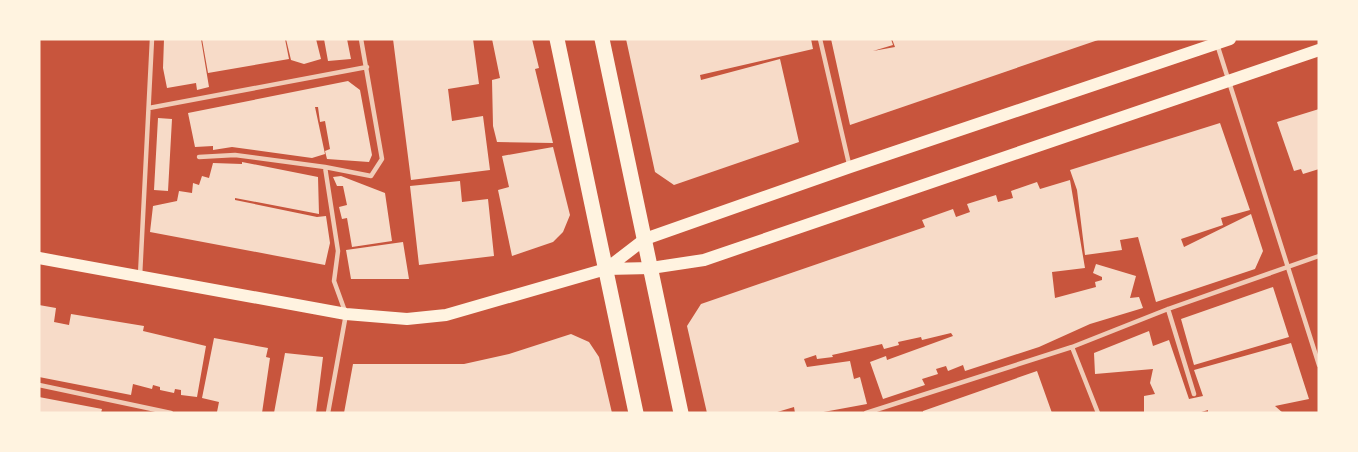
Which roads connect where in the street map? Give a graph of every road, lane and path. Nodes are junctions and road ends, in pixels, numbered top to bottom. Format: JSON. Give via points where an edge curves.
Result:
{"nodes":[{"id":1,"x":152,"y":39,"type":"edge"},
{"id":2,"x":361,"y":39,"type":"edge"},
{"id":3,"x":557,"y":39,"type":"edge"},
{"id":4,"x":602,"y":39,"type":"edge"},
{"id":5,"x":820,"y":39,"type":"edge"},
{"id":6,"x":1230,"y":39,"type":"edge"},
{"id":7,"x":1216,"y":41,"type":"edge"},
{"id":8,"x":1319,"y":50,"type":"edge"},
{"id":9,"x":367,"y":67,"type":"junction"},
{"id":10,"x":1229,"y":80,"type":"junction"},
{"id":11,"x":149,"y":108,"type":"junction"},
{"id":12,"x":199,"y":158,"type":"dead end"},
{"id":13,"x":325,"y":167,"type":"junction"},
{"id":14,"x":850,"y":167,"type":"junction"},
{"id":15,"x":645,"y":239,"type":"junction"},
{"id":16,"x":1319,"y":256,"type":"edge"},
{"id":17,"x":39,"y":258,"type":"edge"},
{"id":18,"x":651,"y":268,"type":"junction"},
{"id":19,"x":1287,"y":268,"type":"junction"},
{"id":20,"x":606,"y":269,"type":"junction"},
{"id":21,"x":140,"y":276,"type":"junction"},
{"id":22,"x":1168,"y":309,"type":"junction"},
{"id":23,"x":346,"y":314,"type":"junction"},
{"id":24,"x":1072,"y":347,"type":"junction"},
{"id":25,"x":1319,"y":365,"type":"edge"},
{"id":26,"x":39,"y":385,"type":"edge"},
{"id":27,"x":1194,"y":394,"type":"dead end"},
{"id":28,"x":171,"y":413,"type":"edge"},
{"id":29,"x":328,"y":413,"type":"edge"},
{"id":30,"x":636,"y":413,"type":"edge"},
{"id":31,"x":681,"y":413,"type":"edge"},
{"id":32,"x":866,"y":413,"type":"edge"},
{"id":33,"x":1098,"y":413,"type":"edge"}],
"edges":[{"from":1,"to":11,"type":"lane"},
{"from":2,"to":9,"type":"lane"},
{"from":3,"to":20,"type":"main road"},
{"from":4,"to":15,"type":"main road"},
{"from":5,"to":14,"type":"lane"},
{"from":6,"to":7,"type":"main road"},
{"from":7,"to":10,"type":"lane"},
{"from":7,"to":14,"type":"main road"},
{"from":8,"to":10,"type":"main road"},
{"from":9,"to":11,"type":"lane"},
{"from":9,"to":13,"type":"lane","via":[[382,159],[371,176]]},
{"from":10,"to":18,"type":"main road","via":[[704,260]]},
{"from":10,"to":19,"type":"lane"},
{"from":11,"to":21,"type":"lane"},
{"from":12,"to":13,"type":"lane","via":[[235,155]]},
{"from":13,"to":23,"type":"lane","via":[[338,251],[334,281]]},
{"from":14,"to":15,"type":"main road"},
{"from":15,"to":18,"type":"main road"},
{"from":15,"to":20,"type":"main road"},
{"from":16,"to":19,"type":"lane"},
{"from":17,"to":21,"type":"main road"},
{"from":18,"to":20,"type":"main road"},
{"from":18,"to":31,"type":"main road"},
{"from":19,"to":22,"type":"lane"},
{"from":19,"to":25,"type":"lane"},
{"from":20,"to":23,"type":"main road","via":[[447,315],[407,320]]},
{"from":20,"to":30,"type":"main road"},
{"from":21,"to":23,"type":"main road"},
{"from":22,"to":24,"type":"lane"},
{"from":22,"to":27,"type":"lane"},
{"from":23,"to":29,"type":"lane"},
{"from":24,"to":32,"type":"lane"},
{"from":24,"to":33,"type":"lane"},
{"from":26,"to":28,"type":"lane"}]}
